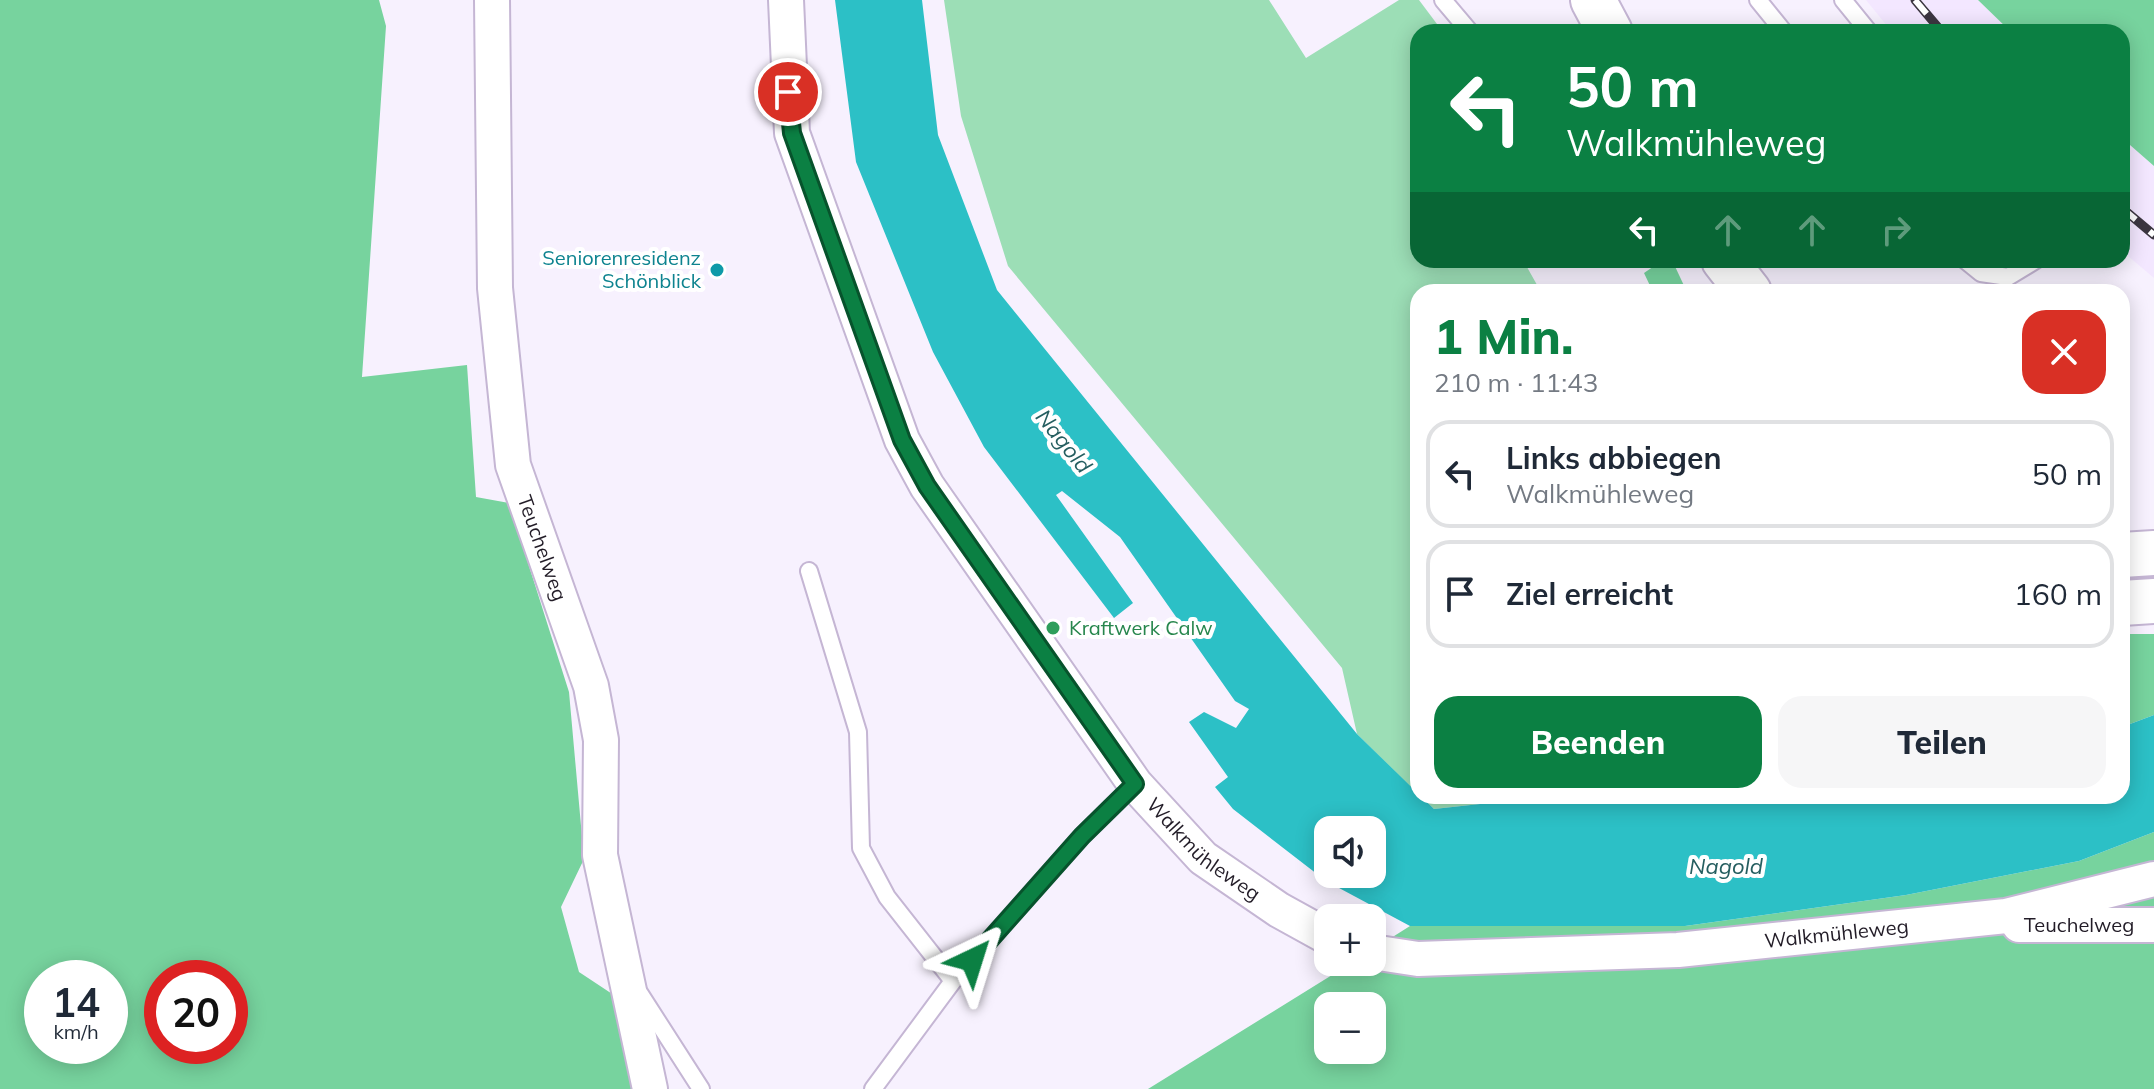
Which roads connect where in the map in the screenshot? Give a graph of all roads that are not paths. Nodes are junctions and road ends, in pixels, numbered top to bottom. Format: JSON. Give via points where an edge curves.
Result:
{"nodes":[{"id":1,"x":492,"y":0,"type":"edge"},
{"id":2,"x":786,"y":0,"type":"edge"},
{"id":3,"x":1443,"y":0,"type":"edge"},
{"id":4,"x":1593,"y":0,"type":"edge"},
{"id":5,"x":1758,"y":0,"type":"edge"},
{"id":6,"x":1843,"y":0,"type":"edge"},
{"id":7,"x":1463,"y":24,"type":"edge"},
{"id":8,"x":1606,"y":24,"type":"edge"},
{"id":9,"x":1778,"y":24,"type":"edge"},
{"id":10,"x":1862,"y":24,"type":"edge"},
{"id":11,"x":1730,"y":268,"type":"edge"},
{"id":12,"x":1975,"y":268,"type":"edge"},
{"id":13,"x":2023,"y":268,"type":"edge"},
{"id":14,"x":1743,"y":284,"type":"edge"},
{"id":15,"x":2154,"y":553,"type":"edge"},
{"id":16,"x":2130,"y":554,"type":"edge"},
{"id":17,"x":809,"y":571,"type":"dead end"},
{"id":18,"x":2154,"y":601,"type":"edge"},
{"id":19,"x":2130,"y":602,"type":"edge"},
{"id":20,"x":1135,"y":784,"type":"junction"},
{"id":21,"x":2154,"y":879,"type":"edge"},
{"id":22,"x":2006,"y":916,"type":"junction"},
{"id":23,"x":2154,"y":925,"type":"edge"},
{"id":24,"x":1314,"y":929,"type":"edge"},
{"id":25,"x":1386,"y":954,"type":"edge"},
{"id":26,"x":621,"y":961,"type":"junction"},
{"id":27,"x":953,"y":981,"type":"junction"},
{"id":28,"x":650,"y":1089,"type":"edge"},
{"id":29,"x":701,"y":1089,"type":"edge"},
{"id":30,"x":873,"y":1089,"type":"edge"}],
"edges":[{"from":1,"to":26,"type":"street","name":"Teuchelweg","via":[[495,288],[513,465],[591,686],[601,740],[600,855]]},
{"from":2,"to":20,"type":"street","name":"Walkmühleweg","via":[[792,133],[902,440],[927,486]]},
{"from":3,"to":7,"type":"lane"},
{"from":4,"to":8,"type":"main road"},
{"from":5,"to":9,"type":"lane"},
{"from":6,"to":10,"type":"lane"},
{"from":11,"to":14,"type":"main road"},
{"from":12,"to":13,"type":"lane","via":[[2008,277]]},
{"from":15,"to":16,"type":"main road"},
{"from":17,"to":27,"type":"lane","via":[[858,732],[861,848],[887,897]]},
{"from":18,"to":19,"type":"main road"},
{"from":20,"to":24,"type":"street","name":"Walkmühleweg","via":[[1203,858]]},
{"from":20,"to":27,"type":"lane"},
{"from":21,"to":22,"type":"street","name":"Walkmühleweg"},
{"from":22,"to":23,"type":"street","name":"Teuchelweg","via":[[2021,927]]},
{"from":22,"to":25,"type":"street","name":"Walkmühleweg","via":[[1678,950],[1418,959]]},
{"from":26,"to":28,"type":"street","name":"Teuchelweg"},
{"from":26,"to":29,"type":"lane"},
{"from":27,"to":30,"type":"lane"}]}
